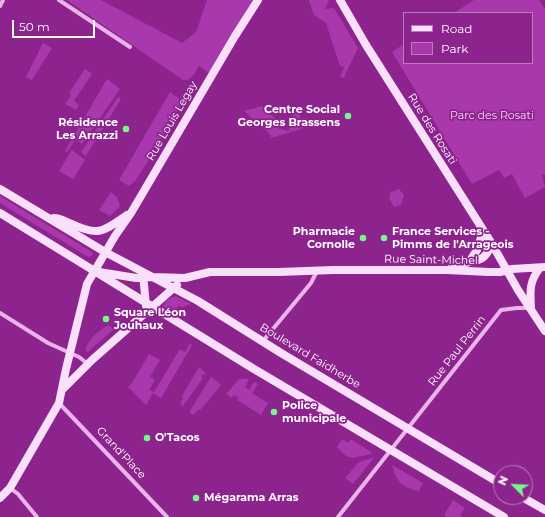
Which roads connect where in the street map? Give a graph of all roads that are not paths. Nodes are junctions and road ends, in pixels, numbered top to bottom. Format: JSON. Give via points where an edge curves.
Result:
{"nodes":[{"id":1,"x":3,"y":0,"type":"edge"},
{"id":2,"x":59,"y":0,"type":"edge"},
{"id":3,"x":258,"y":0,"type":"edge"},
{"id":4,"x":340,"y":0,"type":"edge"},
{"id":5,"x":0,"y":6,"type":"edge"},
{"id":6,"x":130,"y":47,"type":"dead end"},
{"id":7,"x":0,"y":189,"type":"edge"},
{"id":8,"x":131,"y":212,"type":"junction"},
{"id":9,"x":0,"y":213,"type":"edge"},
{"id":10,"x":49,"y":219,"type":"junction"},
{"id":11,"x":483,"y":232,"type":"junction"},
{"id":12,"x":492,"y":244,"type":"junction"},
{"id":13,"x":105,"y":252,"type":"junction"},
{"id":14,"x":469,"y":262,"type":"junction"},
{"id":15,"x":542,"y":267,"type":"edge"},
{"id":16,"x":507,"y":269,"type":"junction"},
{"id":17,"x":447,"y":270,"type":"junction"},
{"id":18,"x":95,"y":271,"type":"junction"},
{"id":19,"x":316,"y":271,"type":"junction"},
{"id":20,"x":143,"y":275,"type":"junction"},
{"id":21,"x":153,"y":277,"type":"junction"},
{"id":22,"x":185,"y":278,"type":"junction"},
{"id":23,"x":174,"y":287,"type":"junction"},
{"id":24,"x":145,"y":302,"type":"junction"},
{"id":25,"x":153,"y":307,"type":"junction"},
{"id":26,"x":531,"y":308,"type":"junction"},
{"id":27,"x":0,"y":313,"type":"edge"},
{"id":28,"x":146,"y":313,"type":"junction"},
{"id":29,"x":545,"y":331,"type":"edge"},
{"id":30,"x":263,"y":341,"type":"junction"},
{"id":31,"x":70,"y":353,"type":"junction"},
{"id":32,"x":88,"y":364,"type":"junction"},
{"id":33,"x":62,"y":389,"type":"junction"},
{"id":34,"x":59,"y":403,"type":"junction"},
{"id":35,"x":408,"y":428,"type":"junction"},
{"id":36,"x":391,"y":450,"type":"junction"},
{"id":37,"x":493,"y":479,"type":"edge"},
{"id":38,"x":10,"y":488,"type":"junction"},
{"id":39,"x":0,"y":498,"type":"edge"},
{"id":40,"x":533,"y":503,"type":"edge"},
{"id":41,"x":545,"y":510,"type":"edge"},
{"id":42,"x":37,"y":517,"type":"edge"},
{"id":43,"x":167,"y":517,"type":"edge"},
{"id":44,"x":338,"y":517,"type":"edge"},
{"id":45,"x":504,"y":517,"type":"edge"}],
"edges":[{"from":1,"to":5,"type":"street"},
{"from":2,"to":6,"type":"street"},
{"from":3,"to":8,"type":"main road","name":"Rue Louis Legay"},
{"from":4,"to":11,"type":"main road","name":"Rue des Rosati"},
{"from":7,"to":10,"type":"main road","name":"Boulevard Faidherbe"},
{"from":8,"to":10,"type":"main road","via":[[106,230],[98,232],[77,227],[59,218]]},
{"from":8,"to":13,"type":"main road","name":"Rue Louis Legay"},
{"from":9,"to":18,"type":"main road"},
{"from":10,"to":13,"type":"main road","name":"Boulevard Faidherbe"},
{"from":11,"to":12,"type":"main road","name":"Rue des Rosati"},
{"from":11,"to":14,"type":"main road","via":[[477,250]]},
{"from":12,"to":14,"type":"main road","via":[[484,258]]},
{"from":12,"to":16,"type":"main road","name":"Rue des Rosati"},
{"from":13,"to":18,"type":"main road","name":"Rue Louis Legay"},
{"from":13,"to":20,"type":"main road","name":"Boulevard Faidherbe"},
{"from":14,"to":17,"type":"main road"},
{"from":15,"to":16,"type":"main road","name":"Rue Saint-Michel"},
{"from":15,"to":26,"type":"main road","via":[[532,279]]},
{"from":16,"to":17,"type":"main road","name":"Rue Saint-Michel","via":[[500,272]]},
{"from":16,"to":26,"type":"main road","name":"Rue des Rosati"},
{"from":17,"to":19,"type":"main road","name":"Rue Saint-Michel"},
{"from":18,"to":20,"type":"main road"},
{"from":18,"to":24,"type":"main road"},
{"from":18,"to":31,"type":"main road","via":[[87,284]]},
{"from":19,"to":22,"type":"main road","name":"Rue Saint-Michel","via":[[205,272]]},
{"from":19,"to":30,"type":"street","via":[[311,283]]},
{"from":20,"to":21,"type":"main road","name":"Boulevard Faidherbe"},
{"from":20,"to":24,"type":"main road"},
{"from":21,"to":22,"type":"main road"},
{"from":21,"to":23,"type":"main road","name":"Boulevard Faidherbe"},
{"from":22,"to":23,"type":"main road"},
{"from":23,"to":25,"type":"main road"},
{"from":23,"to":30,"type":"main road","name":"Boulevard Faidherbe"},
{"from":24,"to":25,"type":"main road"},
{"from":24,"to":28,"type":"main road"},
{"from":25,"to":28,"type":"main road"},
{"from":25,"to":36,"type":"main road"},
{"from":26,"to":29,"type":"main road","name":"Rue des Rosati"},
{"from":26,"to":35,"type":"street","name":"Rue Paul Perrin","via":[[501,310]]},
{"from":27,"to":31,"type":"street","via":[[48,343]]},
{"from":28,"to":32,"type":"main road"},
{"from":30,"to":35,"type":"main road","name":"Boulevard Faidherbe"},
{"from":31,"to":32,"type":"street"},
{"from":31,"to":33,"type":"main road"},
{"from":32,"to":33,"type":"main road"},
{"from":33,"to":34,"type":"main road"},
{"from":34,"to":38,"type":"main road"},
{"from":34,"to":43,"type":"street","name":"Grand'Place"},
{"from":35,"to":36,"type":"street","name":"Rue Paul Perrin"},
{"from":35,"to":37,"type":"main road","name":"Boulevard Faidherbe"},
{"from":36,"to":44,"type":"street"},
{"from":36,"to":45,"type":"main road"},
{"from":38,"to":39,"type":"main road"},
{"from":38,"to":42,"type":"street"},
{"from":40,"to":41,"type":"main road"}]}
